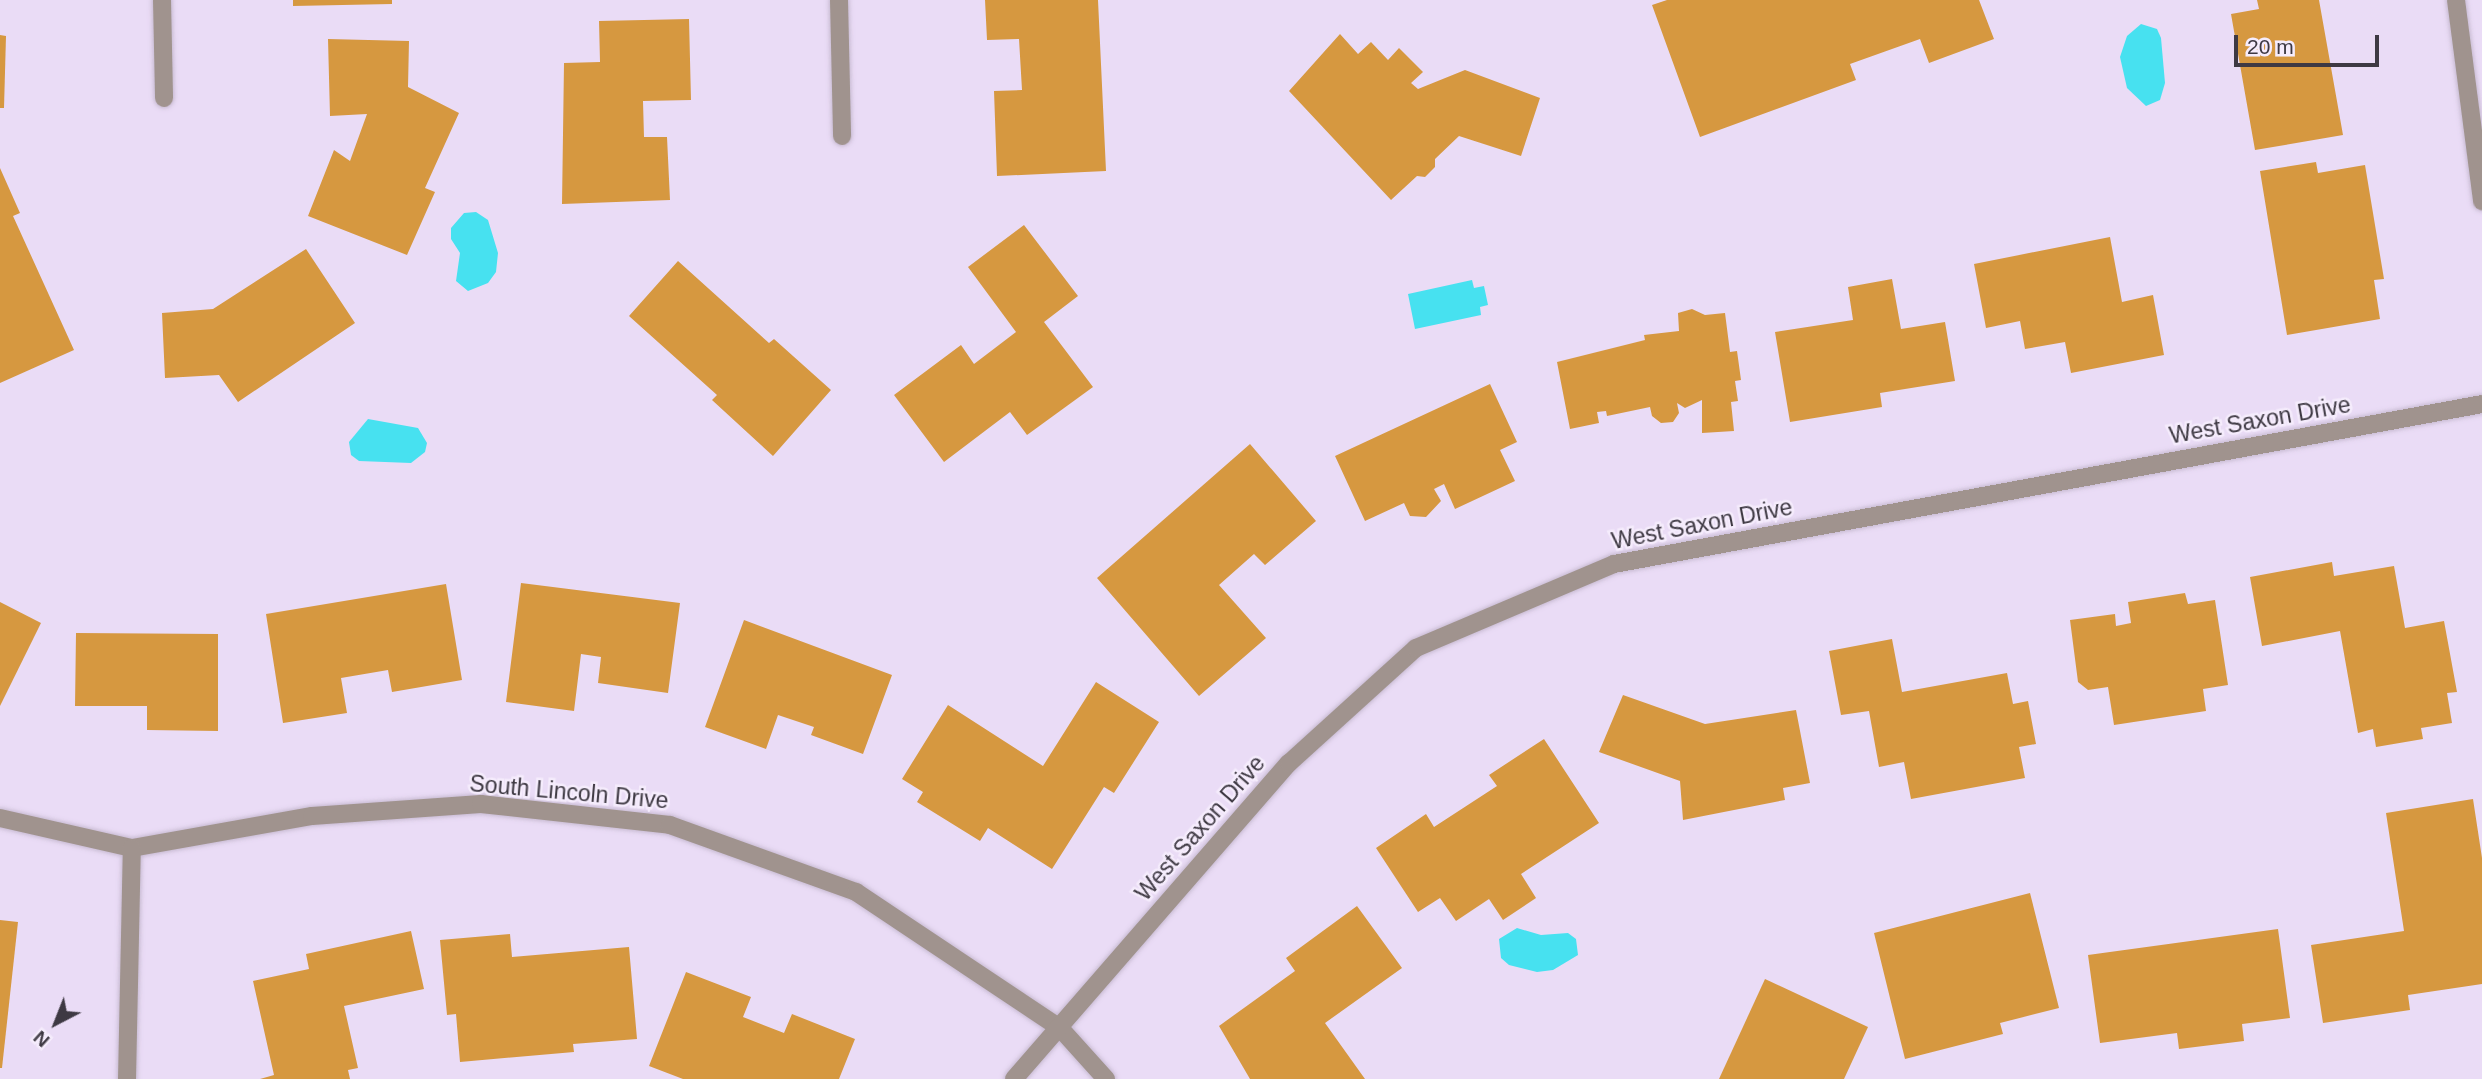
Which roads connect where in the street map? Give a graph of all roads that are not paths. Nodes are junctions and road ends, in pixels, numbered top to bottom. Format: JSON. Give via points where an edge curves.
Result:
{"nodes":[{"id":1,"x":162,"y":0,"type":"edge"},
{"id":2,"x":839,"y":0,"type":"edge"},
{"id":3,"x":2456,"y":0,"type":"edge"},
{"id":4,"x":164,"y":98,"type":"dead end"},
{"id":5,"x":842,"y":136,"type":"dead end"},
{"id":6,"x":2482,"y":201,"type":"edge"},
{"id":7,"x":2482,"y":404,"type":"edge"},
{"id":8,"x":0,"y":818,"type":"edge"},
{"id":9,"x":132,"y":848,"type":"junction"},
{"id":10,"x":1060,"y":1028,"type":"junction"},
{"id":11,"x":127,"y":1079,"type":"edge"},
{"id":12,"x":1014,"y":1079,"type":"edge"},
{"id":13,"x":1105,"y":1079,"type":"edge"}],
"edges":[{"from":1,"to":4,"type":"street"},
{"from":2,"to":5,"type":"street"},
{"from":3,"to":6,"type":"street"},
{"from":7,"to":10,"type":"street","name":"West Saxon Drive","via":[[1614,564],[1416,648],[1289,762]]},
{"from":8,"to":9,"type":"street","name":"South Lincoln Drive"},
{"from":9,"to":10,"type":"street","name":"South Lincoln Drive","via":[[312,816],[481,804],[670,825],[856,892]]},
{"from":9,"to":11,"type":"street"},
{"from":10,"to":12,"type":"street","name":"West Saxon Drive"},
{"from":10,"to":13,"type":"street","name":"South Lincoln Drive"}]}
